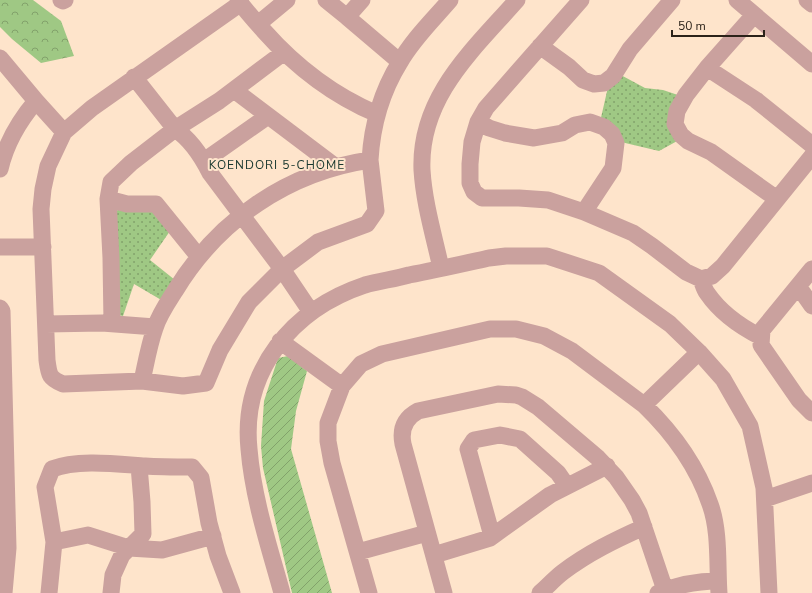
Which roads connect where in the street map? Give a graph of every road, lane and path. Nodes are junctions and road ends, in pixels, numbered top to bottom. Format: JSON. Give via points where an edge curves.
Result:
{"nodes":[{"id":1,"x":61,"y":0,"type":"edge"},
{"id":2,"x":65,"y":0,"type":"edge"},
{"id":3,"x":287,"y":0,"type":"edge"},
{"id":4,"x":326,"y":0,"type":"edge"},
{"id":5,"x":362,"y":0,"type":"edge"},
{"id":6,"x":450,"y":0,"type":"edge"},
{"id":7,"x":517,"y":0,"type":"edge"},
{"id":8,"x":581,"y":0,"type":"edge"},
{"id":9,"x":672,"y":0,"type":"edge"},
{"id":10,"x":737,"y":0,"type":"edge"},
{"id":11,"x":808,"y":0,"type":"edge"},
{"id":12,"x":239,"y":2,"type":"edge"},
{"id":13,"x":812,"y":4,"type":"edge"},
{"id":14,"x":754,"y":15,"type":"junction"},
{"id":15,"x":347,"y":17,"type":"junction"},
{"id":16,"x":258,"y":24,"type":"junction"},
{"id":17,"x":540,"y":46,"type":"junction"},
{"id":18,"x":283,"y":53,"type":"junction"},
{"id":19,"x":0,"y":58,"type":"edge"},
{"id":20,"x":400,"y":62,"type":"junction"},
{"id":21,"x":812,"y":64,"type":"edge"},
{"id":22,"x":707,"y":68,"type":"junction"},
{"id":23,"x":134,"y":77,"type":"junction"},
{"id":24,"x":234,"y":90,"type":"junction"},
{"id":25,"x":36,"y":101,"type":"junction"},
{"id":26,"x":377,"y":114,"type":"junction"},
{"id":27,"x":268,"y":116,"type":"junction"},
{"id":28,"x":478,"y":122,"type":"junction"},
{"id":29,"x":175,"y":129,"type":"junction"},
{"id":30,"x":64,"y":132,"type":"junction"},
{"id":31,"x":812,"y":145,"type":"edge"},
{"id":32,"x":812,"y":156,"type":"edge"},
{"id":33,"x":370,"y":160,"type":"junction"},
{"id":34,"x":204,"y":161,"type":"junction"},
{"id":35,"x":336,"y":167,"type":"junction"},
{"id":36,"x":0,"y":169,"type":"edge"},
{"id":37,"x":108,"y":199,"type":"junction"},
{"id":38,"x":777,"y":199,"type":"junction"},
{"id":39,"x":584,"y":212,"type":"junction"},
{"id":40,"x":241,"y":215,"type":"junction"},
{"id":41,"x":0,"y":247,"type":"edge"},
{"id":42,"x":43,"y":247,"type":"junction"},
{"id":43,"x":199,"y":257,"type":"junction"},
{"id":44,"x":441,"y":268,"type":"junction"},
{"id":45,"x":282,"y":269,"type":"junction"},
{"id":46,"x":812,"y":269,"type":"edge"},
{"id":47,"x":701,"y":279,"type":"junction"},
{"id":48,"x":798,"y":286,"type":"junction"},
{"id":49,"x":812,"y":306,"type":"edge"},
{"id":50,"x":0,"y":308,"type":"edge"},
{"id":51,"x":311,"y":312,"type":"junction"},
{"id":52,"x":112,"y":323,"type":"junction"},
{"id":53,"x":46,"y":324,"type":"junction"},
{"id":54,"x":155,"y":327,"type":"junction"},
{"id":55,"x":761,"y":337,"type":"junction"},
{"id":56,"x":280,"y":341,"type":"junction"},
{"id":57,"x":699,"y":352,"type":"junction"},
{"id":58,"x":142,"y":381,"type":"junction"},
{"id":59,"x":342,"y":386,"type":"junction"},
{"id":60,"x":644,"y":405,"type":"junction"},
{"id":61,"x":812,"y":413,"type":"edge"},
{"id":62,"x":139,"y":466,"type":"junction"},
{"id":63,"x":607,"y":466,"type":"junction"},
{"id":64,"x":812,"y":483,"type":"edge"},
{"id":65,"x":568,"y":486,"type":"junction"},
{"id":66,"x":765,"y":499,"type":"junction"},
{"id":67,"x":644,"y":527,"type":"junction"},
{"id":68,"x":428,"y":533,"type":"junction"},
{"id":69,"x":213,"y":536,"type":"junction"},
{"id":70,"x":492,"y":536,"type":"junction"},
{"id":71,"x":54,"y":542,"type":"junction"},
{"id":72,"x":129,"y":548,"type":"junction"},
{"id":73,"x":358,"y":552,"type":"junction"},
{"id":74,"x":434,"y":555,"type":"junction"},
{"id":75,"x":719,"y":587,"type":"edge"},
{"id":76,"x":662,"y":592,"type":"edge"},
{"id":77,"x":4,"y":593,"type":"edge"},
{"id":78,"x":49,"y":593,"type":"edge"},
{"id":79,"x":111,"y":593,"type":"edge"},
{"id":80,"x":232,"y":593,"type":"edge"},
{"id":81,"x":282,"y":593,"type":"edge"},
{"id":82,"x":369,"y":593,"type":"edge"},
{"id":83,"x":444,"y":593,"type":"edge"},
{"id":84,"x":540,"y":593,"type":"edge"},
{"id":85,"x":769,"y":593,"type":"edge"}],
"edges":[{"from":1,"to":2,"type":"street"},
{"from":3,"to":16,"type":"street"},
{"from":4,"to":15,"type":"street"},
{"from":5,"to":15,"type":"street"},
{"from":6,"to":20,"type":"street"},
{"from":7,"to":44,"type":"street","via":[[451,75],[434,106],[426,130],[422,155],[423,181]]},
{"from":8,"to":17,"type":"street"},
{"from":9,"to":17,"type":"street","via":[[604,83],[594,84],[583,80]]},
{"from":10,"to":14,"type":"street"},
{"from":11,"to":13,"type":"street"},
{"from":12,"to":16,"type":"street"},
{"from":12,"to":23,"type":"street"},
{"from":14,"to":21,"type":"street"},
{"from":14,"to":22,"type":"street"},
{"from":15,"to":20,"type":"street"},
{"from":16,"to":18,"type":"street"},
{"from":17,"to":28,"type":"street","via":[[486,108]]},
{"from":18,"to":24,"type":"street"},
{"from":18,"to":26,"type":"street","via":[[326,88]]},
{"from":19,"to":25,"type":"street"},
{"from":20,"to":26,"type":"street"},
{"from":22,"to":31,"type":"street","via":[[756,100]]},
{"from":22,"to":38,"type":"street","via":[[677,111],[675,124],[688,141],[711,152]]},
{"from":23,"to":29,"type":"street"},
{"from":23,"to":30,"type":"street"},
{"from":24,"to":27,"type":"street"},
{"from":24,"to":29,"type":"street"},
{"from":25,"to":30,"type":"street"},
{"from":25,"to":36,"type":"street","via":[[8,142]]},
{"from":26,"to":33,"type":"street"},
{"from":27,"to":34,"type":"street"},
{"from":27,"to":35,"type":"street"},
{"from":28,"to":39,"type":"street","via":[[472,142],[470,164],[470,183],[474,192],[482,198],[548,200]]},
{"from":28,"to":39,"type":"street","via":[[505,133],[534,138],[590,122],[604,127],[612,134],[616,143],[613,168]]},
{"from":29,"to":34,"type":"street"},
{"from":29,"to":37,"type":"street","via":[[131,163],[112,182]]},
{"from":30,"to":42,"type":"street","via":[[48,166],[43,189]]},
{"from":32,"to":38,"type":"street"},
{"from":33,"to":35,"type":"street"},
{"from":33,"to":45,"type":"street","via":[[376,212],[367,224],[318,242]]},
{"from":34,"to":40,"type":"street"},
{"from":35,"to":40,"type":"street","via":[[308,176],[274,192]]},
{"from":37,"to":43,"type":"street","via":[[127,204],[156,204]]},
{"from":37,"to":52,"type":"street"},
{"from":38,"to":47,"type":"street","via":[[723,266],[712,276]]},
{"from":39,"to":47,"type":"street","via":[[633,233],[686,272]]},
{"from":40,"to":43,"type":"street"},
{"from":40,"to":45,"type":"street"},
{"from":41,"to":42,"type":"street"},
{"from":42,"to":53,"type":"street"},
{"from":43,"to":54,"type":"street","via":[[182,280]]},
{"from":44,"to":51,"type":"street","via":[[366,285],[338,296]]},
{"from":44,"to":57,"type":"street","via":[[506,256],[547,256],[599,273],[670,324]]},
{"from":45,"to":51,"type":"street"},
{"from":45,"to":58,"type":"street","via":[[248,302],[220,350],[206,383],[183,386]]},
{"from":46,"to":48,"type":"street"},
{"from":47,"to":55,"type":"street","via":[[707,293],[725,313]]},
{"from":48,"to":49,"type":"street"},
{"from":48,"to":55,"type":"street","via":[[762,330]]},
{"from":50,"to":77,"type":"street","via":[[8,548]]},
{"from":51,"to":56,"type":"street"},
{"from":52,"to":53,"type":"street"},
{"from":52,"to":54,"type":"street"},
{"from":53,"to":58,"type":"street","via":[[49,375],[55,381],[63,384]]},
{"from":54,"to":58,"type":"street"},
{"from":55,"to":61,"type":"street","via":[[761,344],[799,400]]},
{"from":56,"to":59,"type":"street"},
{"from":56,"to":81,"type":"street","via":[[259,377],[249,412],[248,448],[256,495]]},
{"from":57,"to":60,"type":"street"},
{"from":57,"to":66,"type":"street","via":[[723,379],[750,426]]},
{"from":59,"to":60,"type":"street","via":[[361,364],[382,354],[490,329],[516,329],[544,336],[572,351]]},
{"from":59,"to":73,"type":"street","via":[[328,423],[328,441]]},
{"from":60,"to":75,"type":"street","via":[[660,420],[692,464],[711,505],[717,544]]},
{"from":62,"to":69,"type":"street","via":[[192,467],[201,478]]},
{"from":62,"to":71,"type":"street","via":[[98,463],[61,465],[52,469],[45,487]]},
{"from":62,"to":72,"type":"street","via":[[143,534]]},
{"from":63,"to":65,"type":"street"},
{"from":63,"to":67,"type":"street","via":[[632,500]]},
{"from":63,"to":68,"type":"street","via":[[538,407],[516,395],[498,394],[412,414],[403,426],[401,436]]},
{"from":64,"to":66,"type":"street"},
{"from":65,"to":70,"type":"street","via":[[544,499]]},
{"from":65,"to":70,"type":"street","via":[[558,472],[520,439],[500,435],[474,440],[468,449]]},
{"from":66,"to":85,"type":"street"},
{"from":67,"to":76,"type":"street"},
{"from":67,"to":84,"type":"street","via":[[603,546],[572,565]]},
{"from":68,"to":73,"type":"street"},
{"from":68,"to":74,"type":"street"},
{"from":69,"to":72,"type":"street","via":[[162,550]]},
{"from":69,"to":80,"type":"street"},
{"from":70,"to":74,"type":"street"},
{"from":71,"to":72,"type":"street","via":[[88,535]]},
{"from":71,"to":78,"type":"street"},
{"from":72,"to":79,"type":"street","via":[[122,554],[113,575]]},
{"from":73,"to":82,"type":"street"},
{"from":74,"to":83,"type":"street"},
{"from":75,"to":76,"type":"street","via":[[708,581]]}]}
